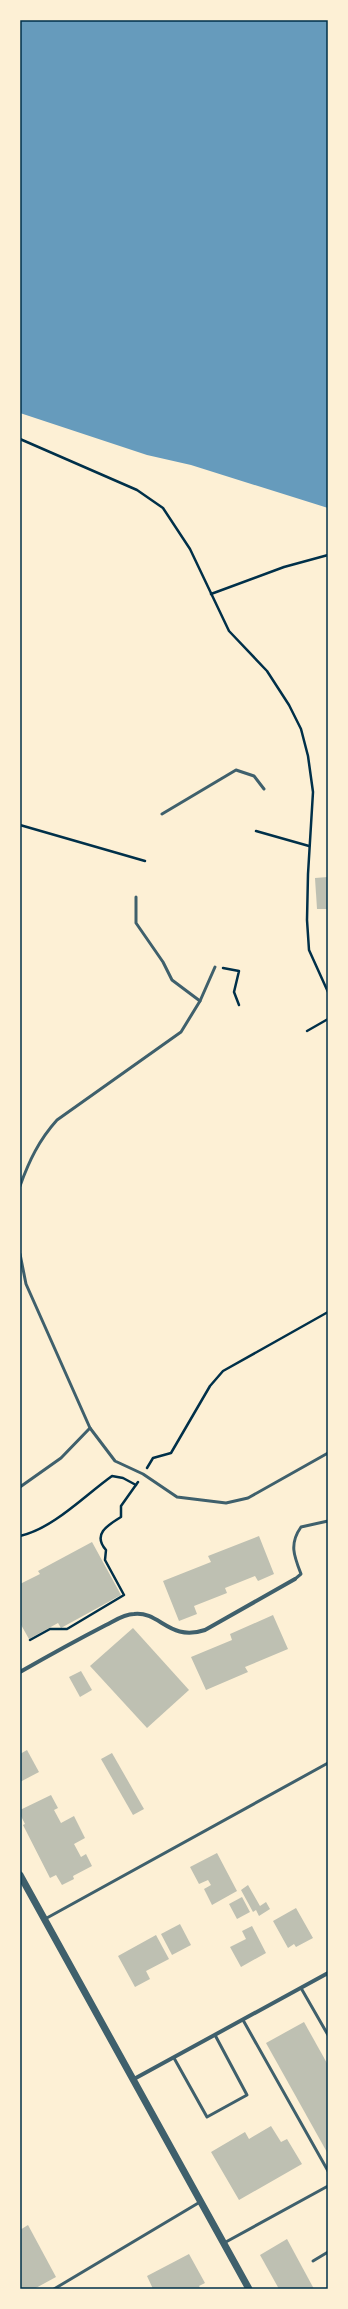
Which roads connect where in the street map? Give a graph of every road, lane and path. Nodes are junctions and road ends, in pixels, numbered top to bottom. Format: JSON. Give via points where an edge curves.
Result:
{"nodes":[{"id":1,"x":20,"y":439,"type":"edge"},
{"id":2,"x":328,"y":555,"type":"edge"},
{"id":3,"x":211,"y":594,"type":"junction"},
{"id":4,"x":264,"y":789,"type":"dead end"},
{"id":5,"x":162,"y":814,"type":"dead end"},
{"id":6,"x":20,"y":825,"type":"edge"},
{"id":7,"x":256,"y":832,"type":"dead end"},
{"id":8,"x":309,"y":846,"type":"junction"},
{"id":9,"x":145,"y":861,"type":"dead end"},
{"id":10,"x":136,"y":898,"type":"dead end"},
{"id":11,"x":215,"y":967,"type":"joint"},
{"id":12,"x":328,"y":992,"type":"edge"},
{"id":13,"x":200,"y":1000,"type":"junction"},
{"id":14,"x":238,"y":1005,"type":"dead end"},
{"id":15,"x":328,"y":1019,"type":"edge"},
{"id":16,"x":307,"y":1031,"type":"dead end"},
{"id":17,"x":20,"y":1186,"type":"edge"},
{"id":18,"x":20,"y":1254,"type":"edge"},
{"id":19,"x":90,"y":1428,"type":"junction"},
{"id":20,"x":328,"y":1453,"type":"edge"},
{"id":21,"x":136,"y":1484,"type":"dead end"},
{"id":22,"x":20,"y":1487,"type":"edge"},
{"id":23,"x":328,"y":1521,"type":"edge"},
{"id":24,"x":20,"y":1536,"type":"edge"},
{"id":25,"x":295,"y":1578,"type":"joint"},
{"id":26,"x":20,"y":1672,"type":"edge"},
{"id":27,"x":328,"y":1763,"type":"edge"},
{"id":28,"x":20,"y":1875,"type":"edge"},
{"id":29,"x":45,"y":1919,"type":"junction"},
{"id":30,"x":328,"y":1973,"type":"edge"},
{"id":31,"x":301,"y":1988,"type":"junction"},
{"id":32,"x":242,"y":2020,"type":"junction"},
{"id":33,"x":215,"y":2035,"type":"junction"},
{"id":34,"x":328,"y":2035,"type":"edge"},
{"id":35,"x":174,"y":2058,"type":"junction"},
{"id":36,"x":134,"y":2080,"type":"junction"},
{"id":37,"x":328,"y":2170,"type":"edge"},
{"id":38,"x":328,"y":2186,"type":"edge"},
{"id":39,"x":201,"y":2201,"type":"junction"},
{"id":40,"x":224,"y":2244,"type":"junction"},
{"id":41,"x":328,"y":2252,"type":"edge"},
{"id":42,"x":313,"y":2261,"type":"dead end"},
{"id":43,"x":54,"y":2289,"type":"edge"},
{"id":44,"x":249,"y":2289,"type":"edge"}],
"edges":[{"from":1,"to":3,"type":"path","via":[[137,490],[163,508],[190,549]]},
{"from":2,"to":3,"type":"path","via":[[284,567]]},
{"from":3,"to":8,"type":"path","via":[[229,631],[267,671],[300,729],[308,756],[313,792]]},
{"from":4,"to":5,"type":"lane","via":[[254,776],[236,770]]},
{"from":6,"to":9,"type":"path"},
{"from":7,"to":8,"type":"path"},
{"from":8,"to":12,"type":"path","via":[[309,950]]},
{"from":10,"to":13,"type":"lane","via":[[136,923],[163,962],[172,980]]},
{"from":11,"to":13,"type":"lane"},
{"from":11,"to":14,"type":"path","via":[[239,971],[234,992]]},
{"from":13,"to":17,"type":"lane","via":[[181,1032],[57,1120],[45,1133],[31,1156]]},
{"from":15,"to":16,"type":"path"},
{"from":18,"to":19,"type":"lane","via":[[26,1284]]},
{"from":19,"to":20,"type":"lane","via":[[115,1461],[144,1474],[177,1497],[211,1502],[226,1503],[248,1498]]},
{"from":19,"to":22,"type":"lane","via":[[61,1458]]},
{"from":21,"to":24,"type":"path","via":[[112,1476],[50,1522]]},
{"from":23,"to":25,"type":"lane","via":[[301,1527],[294,1537],[292,1553],[301,1574]]},
{"from":25,"to":26,"type":"street","via":[[206,1630],[196,1633],[176,1632],[149,1617],[134,1614],[71,1642]]},
{"from":27,"to":29,"type":"lane"},
{"from":28,"to":29,"type":"street"},
{"from":29,"to":36,"type":"street"},
{"from":30,"to":31,"type":"street"},
{"from":31,"to":32,"type":"street"},
{"from":31,"to":34,"type":"lane"},
{"from":32,"to":33,"type":"street"},
{"from":32,"to":37,"type":"lane"},
{"from":33,"to":35,"type":"street"},
{"from":33,"to":35,"type":"lane","via":[[247,2095],[207,2117]]},
{"from":35,"to":36,"type":"street"},
{"from":36,"to":39,"type":"street"},
{"from":38,"to":40,"type":"lane"},
{"from":39,"to":40,"type":"street"},
{"from":39,"to":43,"type":"lane"},
{"from":40,"to":44,"type":"street"},
{"from":41,"to":42,"type":"lane"}]}
